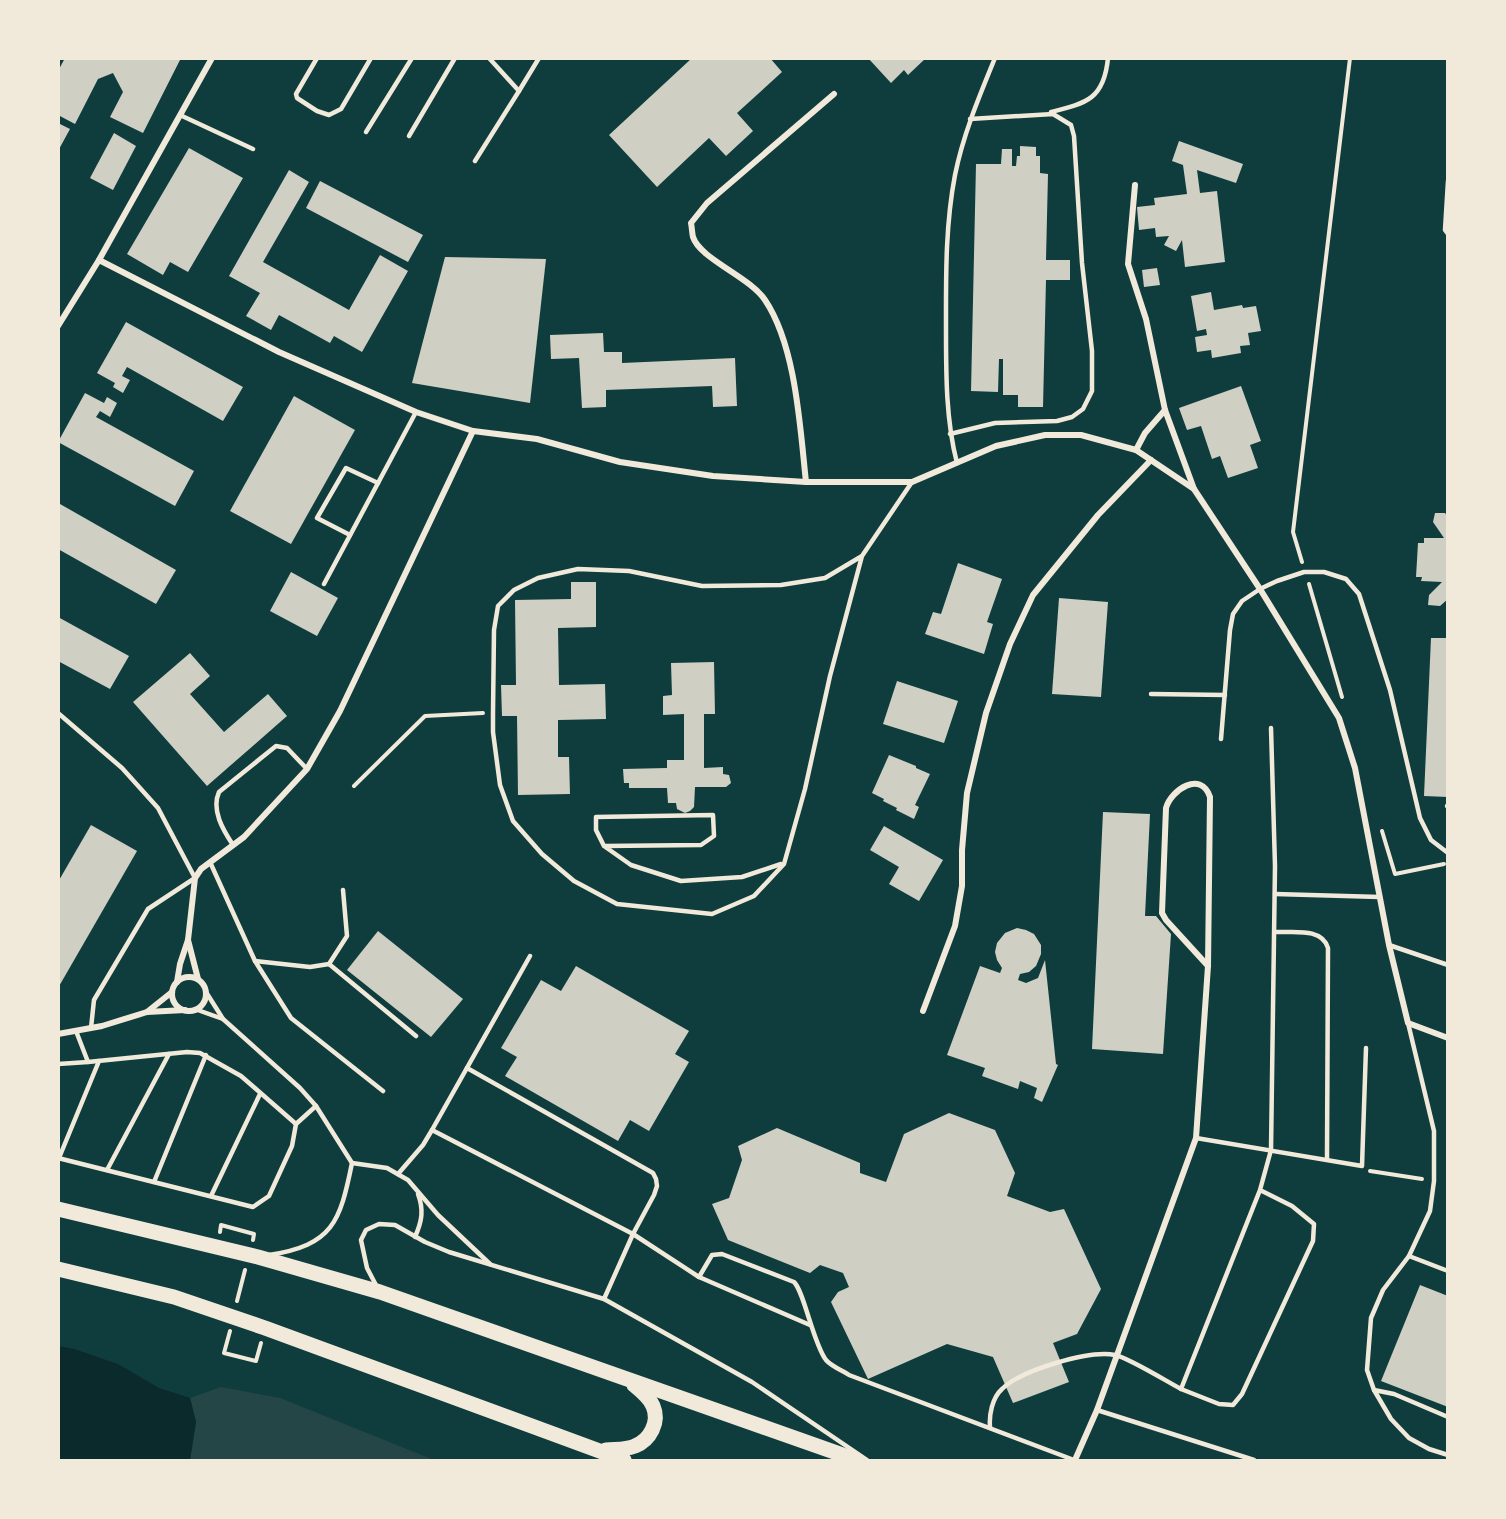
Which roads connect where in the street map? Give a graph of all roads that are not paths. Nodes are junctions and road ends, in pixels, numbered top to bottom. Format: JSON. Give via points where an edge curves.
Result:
{"nodes":[{"id":1,"x":212,"y":58,"type":"edge"},
{"id":2,"x":317,"y":58,"type":"edge"},
{"id":3,"x":371,"y":58,"type":"edge"},
{"id":4,"x":412,"y":58,"type":"edge"},
{"id":5,"x":456,"y":58,"type":"edge"},
{"id":6,"x":489,"y":58,"type":"edge"},
{"id":7,"x":539,"y":58,"type":"edge"},
{"id":8,"x":995,"y":58,"type":"edge"},
{"id":9,"x":1108,"y":58,"type":"edge"},
{"id":10,"x":519,"y":91,"type":"junction"},
{"id":11,"x":834,"y":93,"type":"dead end"},
{"id":12,"x":180,"y":115,"type":"junction"},
{"id":13,"x":1039,"y":116,"type":"junction"},
{"id":14,"x":970,"y":119,"type":"junction"},
{"id":15,"x":366,"y":132,"type":"dead end"},
{"id":16,"x":410,"y":136,"type":"dead end"},
{"id":17,"x":253,"y":149,"type":"dead end"},
{"id":18,"x":475,"y":161,"type":"dead end"},
{"id":19,"x":1448,"y":181,"type":"edge"},
{"id":20,"x":1135,"y":185,"type":"dead end"},
{"id":21,"x":1448,"y":234,"type":"edge"},
{"id":22,"x":99,"y":260,"type":"junction"},
{"id":23,"x":58,"y":311,"type":"edge"},
{"id":24,"x":65,"y":315,"type":"junction"},
{"id":25,"x":58,"y":326,"type":"edge"},
{"id":26,"x":1165,"y":410,"type":"junction"},
{"id":27,"x":416,"y":412,"type":"junction"},
{"id":28,"x":473,"y":431,"type":"junction"},
{"id":29,"x":950,"y":434,"type":"junction"},
{"id":30,"x":1136,"y":450,"type":"junction"},
{"id":31,"x":1151,"y":460,"type":"junction"},
{"id":32,"x":957,"y":463,"type":"junction"},
{"id":33,"x":806,"y":482,"type":"junction"},
{"id":34,"x":912,"y":482,"type":"junction"},
{"id":35,"x":378,"y":483,"type":"junction"},
{"id":36,"x":1194,"y":489,"type":"junction"},
{"id":37,"x":350,"y":535,"type":"junction"},
{"id":38,"x":862,"y":556,"type":"junction"},
{"id":39,"x":324,"y":584,"type":"dead end"},
{"id":40,"x":1260,"y":589,"type":"junction"},
{"id":41,"x":1150,"y":694,"type":"dead end"},
{"id":42,"x":1225,"y":695,"type":"junction"},
{"id":43,"x":58,"y":713,"type":"edge"},
{"id":44,"x":1271,"y":728,"type":"dead end"},
{"id":45,"x":1221,"y":738,"type":"dead end"},
{"id":46,"x":307,"y":769,"type":"junction"},
{"id":47,"x":233,"y":845,"type":"junction"},
{"id":48,"x":604,"y":846,"type":"junction"},
{"id":49,"x":1448,"y":853,"type":"edge"},
{"id":50,"x":210,"y":862,"type":"junction"},
{"id":51,"x":784,"y":864,"type":"junction"},
{"id":52,"x":195,"y":878,"type":"junction"},
{"id":53,"x":343,"y":890,"type":"dead end"},
{"id":54,"x":1275,"y":894,"type":"junction"},
{"id":55,"x":1380,"y":897,"type":"junction"},
{"id":56,"x":1275,"y":932,"type":"junction"},
{"id":57,"x":188,"y":940,"type":"junction"},
{"id":58,"x":1389,"y":945,"type":"junction"},
{"id":59,"x":530,"y":956,"type":"dead end"},
{"id":60,"x":255,"y":961,"type":"junction"},
{"id":61,"x":329,"y":964,"type":"junction"},
{"id":62,"x":1448,"y":964,"type":"edge"},
{"id":63,"x":1209,"y":966,"type":"junction"},
{"id":64,"x":198,"y":979,"type":"junction"},
{"id":65,"x":177,"y":982,"type":"junction"},
{"id":66,"x":172,"y":992,"type":"junction"},
{"id":67,"x":206,"y":992,"type":"junction"},
{"id":68,"x":184,"y":1010,"type":"junction"},
{"id":69,"x":195,"y":1010,"type":"junction"},
{"id":70,"x":923,"y":1011,"type":"dead end"},
{"id":71,"x":147,"y":1012,"type":"junction"},
{"id":72,"x":223,"y":1019,"type":"junction"},
{"id":73,"x":1408,"y":1023,"type":"junction"},
{"id":74,"x":91,"y":1028,"type":"junction"},
{"id":75,"x":76,"y":1031,"type":"junction"},
{"id":76,"x":58,"y":1034,"type":"edge"},
{"id":77,"x":416,"y":1036,"type":"dead end"},
{"id":78,"x":1448,"y":1038,"type":"edge"},
{"id":79,"x":1366,"y":1048,"type":"dead end"},
{"id":80,"x":169,"y":1054,"type":"junction"},
{"id":81,"x":206,"y":1055,"type":"junction"},
{"id":82,"x":99,"y":1061,"type":"junction"},
{"id":83,"x":88,"y":1062,"type":"junction"},
{"id":84,"x":58,"y":1064,"type":"edge"},
{"id":85,"x":467,"y":1068,"type":"junction"},
{"id":86,"x":383,"y":1091,"type":"dead end"},
{"id":87,"x":260,"y":1094,"type":"junction"},
{"id":88,"x":316,"y":1106,"type":"junction"},
{"id":89,"x":296,"y":1124,"type":"junction"},
{"id":90,"x":432,"y":1130,"type":"junction"},
{"id":91,"x":1196,"y":1138,"type":"junction"},
{"id":92,"x":1271,"y":1150,"type":"junction"},
{"id":93,"x":59,"y":1158,"type":"edge"},
{"id":94,"x":1327,"y":1159,"type":"junction"},
{"id":95,"x":352,"y":1163,"type":"junction"},
{"id":96,"x":107,"y":1170,"type":"junction"},
{"id":97,"x":398,"y":1174,"type":"junction"},
{"id":98,"x":154,"y":1182,"type":"junction"},
{"id":99,"x":1260,"y":1190,"type":"junction"},
{"id":100,"x":418,"y":1191,"type":"junction"},
{"id":101,"x":211,"y":1196,"type":"junction"},
{"id":102,"x":58,"y":1209,"type":"edge"},
{"id":103,"x":633,"y":1234,"type":"junction"},
{"id":104,"x":415,"y":1237,"type":"junction"},
{"id":105,"x":252,"y":1256,"type":"junction"},
{"id":106,"x":1409,"y":1256,"type":"junction"},
{"id":107,"x":493,"y":1266,"type":"junction"},
{"id":108,"x":58,"y":1269,"type":"edge"},
{"id":109,"x":1448,"y":1271,"type":"edge"},
{"id":110,"x":699,"y":1277,"type":"junction"},
{"id":111,"x":380,"y":1292,"type":"junction"},
{"id":112,"x":604,"y":1299,"type":"junction"},
{"id":113,"x":810,"y":1325,"type":"junction"},
{"id":114,"x":1117,"y":1355,"type":"junction"},
{"id":115,"x":629,"y":1381,"type":"junction"},
{"id":116,"x":1181,"y":1389,"type":"junction"},
{"id":117,"x":1374,"y":1390,"type":"junction"},
{"id":118,"x":1096,"y":1410,"type":"junction"},
{"id":119,"x":1448,"y":1417,"type":"edge"},
{"id":120,"x":990,"y":1427,"type":"junction"},
{"id":121,"x":599,"y":1450,"type":"junction"},
{"id":122,"x":1448,"y":1455,"type":"edge"},
{"id":123,"x":624,"y":1461,"type":"edge"},
{"id":124,"x":857,"y":1461,"type":"edge"},
{"id":125,"x":867,"y":1461,"type":"edge"},
{"id":126,"x":1074,"y":1461,"type":"edge"},
{"id":127,"x":1254,"y":1461,"type":"edge"}],
"edges":[{"from":1,"to":12,"type":"street"},
{"from":2,"to":3,"type":"lane","via":[[296,94],[317,111],[329,115],[341,109]]},
{"from":4,"to":15,"type":"lane"},
{"from":5,"to":16,"type":"lane"},
{"from":6,"to":10,"type":"lane"},
{"from":7,"to":10,"type":"lane"},
{"from":8,"to":14,"type":"lane"},
{"from":9,"to":13,"type":"lane","via":[[1105,78],[1097,93],[1078,105]]},
{"from":10,"to":18,"type":"lane"},
{"from":11,"to":33,"type":"street","via":[[707,203],[691,223],[693,239],[705,253],[764,298],[782,330],[799,410]]},
{"from":12,"to":17,"type":"lane"},
{"from":12,"to":22,"type":"street"},
{"from":13,"to":14,"type":"lane"},
{"from":13,"to":29,"type":"lane","via":[[1053,114],[1064,119],[1074,136],[1092,391],[1083,409],[1072,417],[995,423]]},
{"from":14,"to":29,"type":"lane","via":[[955,175],[946,243]]},
{"from":19,"to":21,"type":"lane"},
{"from":20,"to":26,"type":"street","via":[[1128,264],[1146,319]]},
{"from":22,"to":24,"type":"street"},
{"from":22,"to":27,"type":"street","via":[[279,352]]},
{"from":23,"to":24,"type":"street"},
{"from":24,"to":25,"type":"street"},
{"from":26,"to":30,"type":"street"},
{"from":26,"to":36,"type":"street"},
{"from":27,"to":28,"type":"street"},
{"from":27,"to":35,"type":"lane"},
{"from":28,"to":33,"type":"street","via":[[537,439],[632,464],[713,476]]},
{"from":28,"to":46,"type":"street","via":[[340,711]]},
{"from":29,"to":32,"type":"lane"},
{"from":30,"to":31,"type":"street"},
{"from":30,"to":32,"type":"street","via":[[1081,435],[1045,435],[996,446]]},
{"from":31,"to":36,"type":"street"},
{"from":31,"to":70,"type":"street","via":[[1098,515],[1033,595],[1010,644],[986,713],[967,792],[962,886],[955,926]]},
{"from":32,"to":34,"type":"street"},
{"from":33,"to":34,"type":"street"},
{"from":34,"to":38,"type":"lane"},
{"from":35,"to":37,"type":"lane"},
{"from":35,"to":37,"type":"lane","via":[[346,468],[317,518]]},
{"from":36,"to":40,"type":"street"},
{"from":37,"to":39,"type":"lane"},
{"from":38,"to":51,"type":"lane"},
{"from":38,"to":51,"type":"lane","via":[[825,579],[781,585],[702,586],[628,571],[578,569],[538,578],[514,590],[498,606],[493,713],[500,785],[513,821],[542,854],[573,881],[617,904],[712,914],[754,896]]},
{"from":40,"to":42,"type":"lane","via":[[1242,601],[1233,614]]},
{"from":40,"to":49,"type":"lane","via":[[1304,572],[1324,572],[1346,579],[1359,594],[1390,690],[1420,818],[1431,840]]},
{"from":40,"to":55,"type":"street","via":[[1339,718],[1355,768]]},
{"from":41,"to":42,"type":"lane"},
{"from":42,"to":45,"type":"lane"},
{"from":43,"to":52,"type":"lane","via":[[122,768],[158,808]]},
{"from":44,"to":54,"type":"lane"},
{"from":46,"to":47,"type":"street"},
{"from":46,"to":47,"type":"lane","via":[[287,748],[276,746],[219,792],[218,814]]},
{"from":47,"to":50,"type":"street"},
{"from":48,"to":48,"type":"lane","via":[[596,830],[596,817],[713,815],[714,836],[701,845]]},
{"from":48,"to":51,"type":"lane","via":[[631,865],[681,881],[742,877]]},
{"from":50,"to":52,"type":"street"},
{"from":50,"to":60,"type":"lane"},
{"from":52,"to":57,"type":"street"},
{"from":52,"to":74,"type":"lane","via":[[148,909],[94,1000]]},
{"from":53,"to":61,"type":"lane","via":[[347,936]]},
{"from":54,"to":55,"type":"lane"},
{"from":54,"to":56,"type":"lane"},
{"from":55,"to":58,"type":"street"},
{"from":56,"to":92,"type":"lane"},
{"from":56,"to":94,"type":"lane","via":[[1314,933],[1326,941],[1328,948]]},
{"from":57,"to":64,"type":"street"},
{"from":57,"to":65,"type":"street"},
{"from":58,"to":62,"type":"lane"},
{"from":58,"to":73,"type":"street"},
{"from":59,"to":85,"type":"lane"},
{"from":60,"to":61,"type":"lane","via":[[310,967]]},
{"from":60,"to":86,"type":"lane","via":[[291,1018]]},
{"from":61,"to":77,"type":"lane"},
{"from":63,"to":63,"type":"street","via":[[1162,913],[1166,808],[1172,797],[1191,783],[1207,789],[1210,797]]},
{"from":63,"to":91,"type":"street"},
{"from":64,"to":65,"type":"street","via":[[187,977]]},
{"from":64,"to":67,"type":"street"},
{"from":65,"to":66,"type":"street"},
{"from":66,"to":68,"type":"street","via":[[175,1003]]},
{"from":66,"to":71,"type":"street"},
{"from":67,"to":69,"type":"street","via":[[203,1003]]},
{"from":67,"to":72,"type":"lane"},
{"from":68,"to":69,"type":"street"},
{"from":68,"to":71,"type":"street"},
{"from":69,"to":72,"type":"lane"},
{"from":71,"to":74,"type":"street"},
{"from":72,"to":88,"type":"lane"},
{"from":73,"to":78,"type":"street"},
{"from":73,"to":106,"type":"lane","via":[[1434,1131],[1430,1211]]},
{"from":74,"to":75,"type":"street"},
{"from":75,"to":76,"type":"street"},
{"from":75,"to":83,"type":"lane"},
{"from":79,"to":94,"type":"lane","via":[[1362,1166]]},
{"from":80,"to":81,"type":"lane"},
{"from":80,"to":82,"type":"lane"},
{"from":80,"to":96,"type":"lane"},
{"from":81,"to":87,"type":"lane","via":[[241,1076]]},
{"from":81,"to":98,"type":"lane"},
{"from":82,"to":83,"type":"lane"},
{"from":82,"to":93,"type":"lane"},
{"from":83,"to":84,"type":"lane"},
{"from":85,"to":90,"type":"lane"},
{"from":85,"to":103,"type":"lane","via":[[652,1173],[657,1186]]},
{"from":87,"to":89,"type":"lane"},
{"from":87,"to":101,"type":"lane"},
{"from":88,"to":89,"type":"lane"},
{"from":88,"to":95,"type":"lane"},
{"from":89,"to":101,"type":"lane","via":[[292,1146],[269,1196],[253,1207]]},
{"from":90,"to":97,"type":"lane"},
{"from":90,"to":103,"type":"lane"},
{"from":91,"to":92,"type":"lane"},
{"from":91,"to":114,"type":"street"},
{"from":92,"to":94,"type":"lane"},
{"from":92,"to":99,"type":"lane"},
{"from":93,"to":96,"type":"lane"},
{"from":95,"to":97,"type":"lane","via":[[387,1168]]},
{"from":95,"to":105,"type":"lane","via":[[342,1205],[330,1230],[295,1251]]},
{"from":96,"to":98,"type":"lane"},
{"from":97,"to":100,"type":"lane"},
{"from":98,"to":101,"type":"lane"},
{"from":99,"to":116,"type":"lane"},
{"from":99,"to":116,"type":"lane","via":[[1292,1206],[1314,1224],[1313,1241],[1242,1394],[1233,1405],[1219,1404]]},
{"from":100,"to":104,"type":"lane","via":[[422,1216]]},
{"from":100,"to":107,"type":"lane"},
{"from":102,"to":105,"type":"main road"},
{"from":103,"to":110,"type":"lane"},
{"from":103,"to":112,"type":"lane"},
{"from":104,"to":107,"type":"lane"},
{"from":104,"to":111,"type":"lane","via":[[395,1226],[379,1224],[366,1230],[362,1250]]},
{"from":105,"to":111,"type":"main road"},
{"from":106,"to":109,"type":"lane"},
{"from":106,"to":117,"type":"lane","via":[[1383,1290],[1371,1318],[1367,1370]]},
{"from":107,"to":112,"type":"lane"},
{"from":108,"to":121,"type":"main road","via":[[174,1297]]},
{"from":110,"to":113,"type":"lane"},
{"from":110,"to":113,"type":"lane","via":[[712,1255],[722,1254],[794,1282]]},
{"from":111,"to":115,"type":"main road"},
{"from":112,"to":125,"type":"lane","via":[[752,1382]]},
{"from":113,"to":120,"type":"lane","via":[[826,1361],[849,1375]]},
{"from":114,"to":116,"type":"lane"},
{"from":114,"to":118,"type":"street"},
{"from":114,"to":120,"type":"lane","via":[[1066,1361],[1016,1378],[997,1395]]},
{"from":115,"to":121,"type":"main road","via":[[654,1406],[652,1432],[635,1446]]},
{"from":115,"to":124,"type":"main road"},
{"from":117,"to":119,"type":"lane","via":[[1394,1394]]},
{"from":117,"to":122,"type":"lane","via":[[1391,1419],[1409,1438]]},
{"from":118,"to":126,"type":"street"},
{"from":118,"to":127,"type":"lane"},
{"from":120,"to":126,"type":"lane"},
{"from":121,"to":123,"type":"main road"}]}
